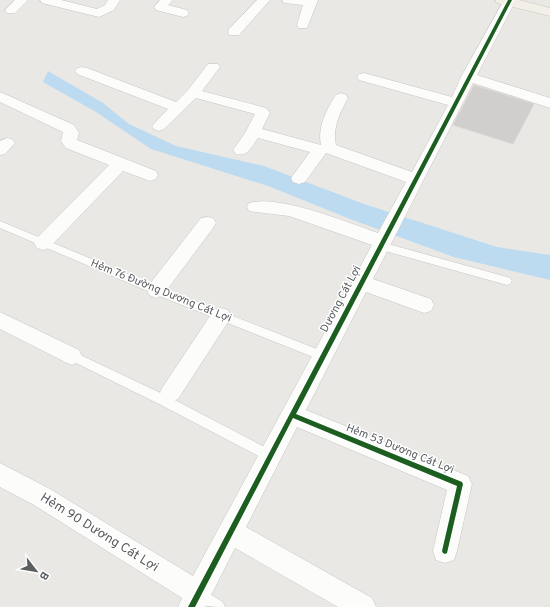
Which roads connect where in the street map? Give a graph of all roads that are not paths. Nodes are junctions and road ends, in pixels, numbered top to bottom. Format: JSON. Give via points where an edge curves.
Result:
{"nodes":[{"id":1,"x":22,"y":0,"type":"edge"},
{"id":2,"x":46,"y":0,"type":"edge"},
{"id":3,"x":114,"y":0,"type":"edge"},
{"id":4,"x":167,"y":0,"type":"edge"},
{"id":5,"x":264,"y":0,"type":"edge"},
{"id":6,"x":288,"y":0,"type":"edge"},
{"id":7,"x":532,"y":0,"type":"edge"},
{"id":8,"x":311,"y":1,"type":"edge"},
{"id":9,"x":507,"y":1,"type":"edge"},
{"id":10,"x":550,"y":4,"type":"edge"},
{"id":11,"x":11,"y":10,"type":"dead end"},
{"id":12,"x":550,"y":12,"type":"edge"},
{"id":13,"x":183,"y":13,"type":"dead end"},
{"id":14,"x":303,"y":25,"type":"dead end"},
{"id":15,"x":234,"y":32,"type":"dead end"},
{"id":16,"x":213,"y":67,"type":"dead end"},
{"id":17,"x":82,"y":71,"type":"dead end"},
{"id":18,"x":364,"y":77,"type":"dead end"},
{"id":19,"x":468,"y":77,"type":"junction"},
{"id":20,"x":192,"y":93,"type":"junction"},
{"id":21,"x":0,"y":96,"type":"edge"},
{"id":22,"x":341,"y":98,"type":"dead end"},
{"id":23,"x":455,"y":102,"type":"junction"},
{"id":24,"x":550,"y":102,"type":"edge"},
{"id":25,"x":179,"y":108,"type":"junction"},
{"id":26,"x":160,"y":126,"type":"dead end"},
{"id":27,"x":254,"y":132,"type":"junction"},
{"id":28,"x":241,"y":150,"type":"dead end"},
{"id":29,"x":121,"y":163,"type":"junction"},
{"id":30,"x":150,"y":174,"type":"dead end"},
{"id":31,"x":299,"y":178,"type":"dead end"},
{"id":32,"x":416,"y":179,"type":"junction"},
{"id":33,"x":255,"y":207,"type":"dead end"},
{"id":34,"x":206,"y":223,"type":"dead end"},
{"id":35,"x":0,"y":224,"type":"edge"},
{"id":36,"x":383,"y":242,"type":"junction"},
{"id":37,"x":43,"y":243,"type":"junction"},
{"id":38,"x":507,"y":281,"type":"dead end"},
{"id":39,"x":361,"y":283,"type":"junction"},
{"id":40,"x":156,"y":290,"type":"junction"},
{"id":41,"x":424,"y":306,"type":"dead end"},
{"id":42,"x":221,"y":316,"type":"junction"},
{"id":43,"x":0,"y":320,"type":"edge"},
{"id":44,"x":72,"y":356,"type":"joint"},
{"id":45,"x":323,"y":356,"type":"junction"},
{"id":46,"x":171,"y":392,"type":"dead end"},
{"id":47,"x":292,"y":415,"type":"junction"},
{"id":48,"x":270,"y":456,"type":"junction"},
{"id":49,"x":0,"y":474,"type":"edge"},
{"id":50,"x":231,"y":532,"type":"junction"},
{"id":51,"x":445,"y":551,"type":"dead end"},
{"id":52,"x":195,"y":601,"type":"edge"},
{"id":53,"x":218,"y":607,"type":"edge"},
{"id":54,"x":363,"y":607,"type":"edge"}],
"edges":[{"from":1,"to":11,"type":"street"},
{"from":2,"to":3,"type":"street","via":[[99,13],[110,7]]},
{"from":4,"to":13,"type":"street","via":[[160,7]]},
{"from":5,"to":15,"type":"street"},
{"from":6,"to":8,"type":"street"},
{"from":7,"to":10,"type":"main road"},
{"from":8,"to":14,"type":"street"},
{"from":9,"to":12,"type":"main road"},
{"from":9,"to":19,"type":"street","name":"Dương Cát Lợi"},
{"from":16,"to":20,"type":"street"},
{"from":17,"to":25,"type":"street"},
{"from":18,"to":23,"type":"street"},
{"from":19,"to":23,"type":"street","name":"Dương Cát Lợi"},
{"from":19,"to":24,"type":"street"},
{"from":20,"to":25,"type":"street"},
{"from":20,"to":27,"type":"street","via":[[261,111],[263,113]]},
{"from":21,"to":29,"type":"street","via":[[69,129],[71,144]]},
{"from":22,"to":32,"type":"street","via":[[336,106],[327,137],[329,148]]},
{"from":23,"to":32,"type":"street","name":"Dương Cát Lợi"},
{"from":25,"to":26,"type":"street"},
{"from":27,"to":28,"type":"street"},
{"from":27,"to":31,"type":"street","via":[[320,150]]},
{"from":29,"to":30,"type":"street"},
{"from":29,"to":37,"type":"street"},
{"from":32,"to":36,"type":"street","name":"Dương Cát Lợi"},
{"from":33,"to":36,"type":"street","via":[[290,210]]},
{"from":34,"to":40,"type":"street"},
{"from":35,"to":37,"type":"lane","name":"Hẻm 76 Đường Dương Cát Lợi"},
{"from":36,"to":38,"type":"lane"},
{"from":36,"to":39,"type":"street","name":"Dương Cát Lợi"},
{"from":37,"to":40,"type":"lane","name":"Hẻm 76 Đường Dương Cát Lợi"},
{"from":39,"to":41,"type":"street"},
{"from":39,"to":45,"type":"street","name":"Dương Cát Lợi"},
{"from":40,"to":42,"type":"lane","name":"Hẻm 76 Đường Dương Cát Lợi"},
{"from":42,"to":45,"type":"lane","name":"Hẻm 76 Đường Dương Cát Lợi"},
{"from":42,"to":46,"type":"street"},
{"from":43,"to":44,"type":"street"},
{"from":44,"to":48,"type":"lane"},
{"from":45,"to":47,"type":"street","name":"Dương Cát Lợi"},
{"from":47,"to":48,"type":"street","name":"Dương Cát Lợi"},
{"from":47,"to":51,"type":"street","name":"Hẻm 53 Dương Cát Lợi","via":[[460,484]]},
{"from":48,"to":50,"type":"street","name":"Dương Cát Lợi"},
{"from":49,"to":52,"type":"street","name":"Hẻm 90 Dương Cát Lợi","via":[[42,497]]},
{"from":50,"to":52,"type":"street","name":"Dương Cát Lợi"},
{"from":50,"to":54,"type":"street"},
{"from":52,"to":53,"type":"lane"}]}
